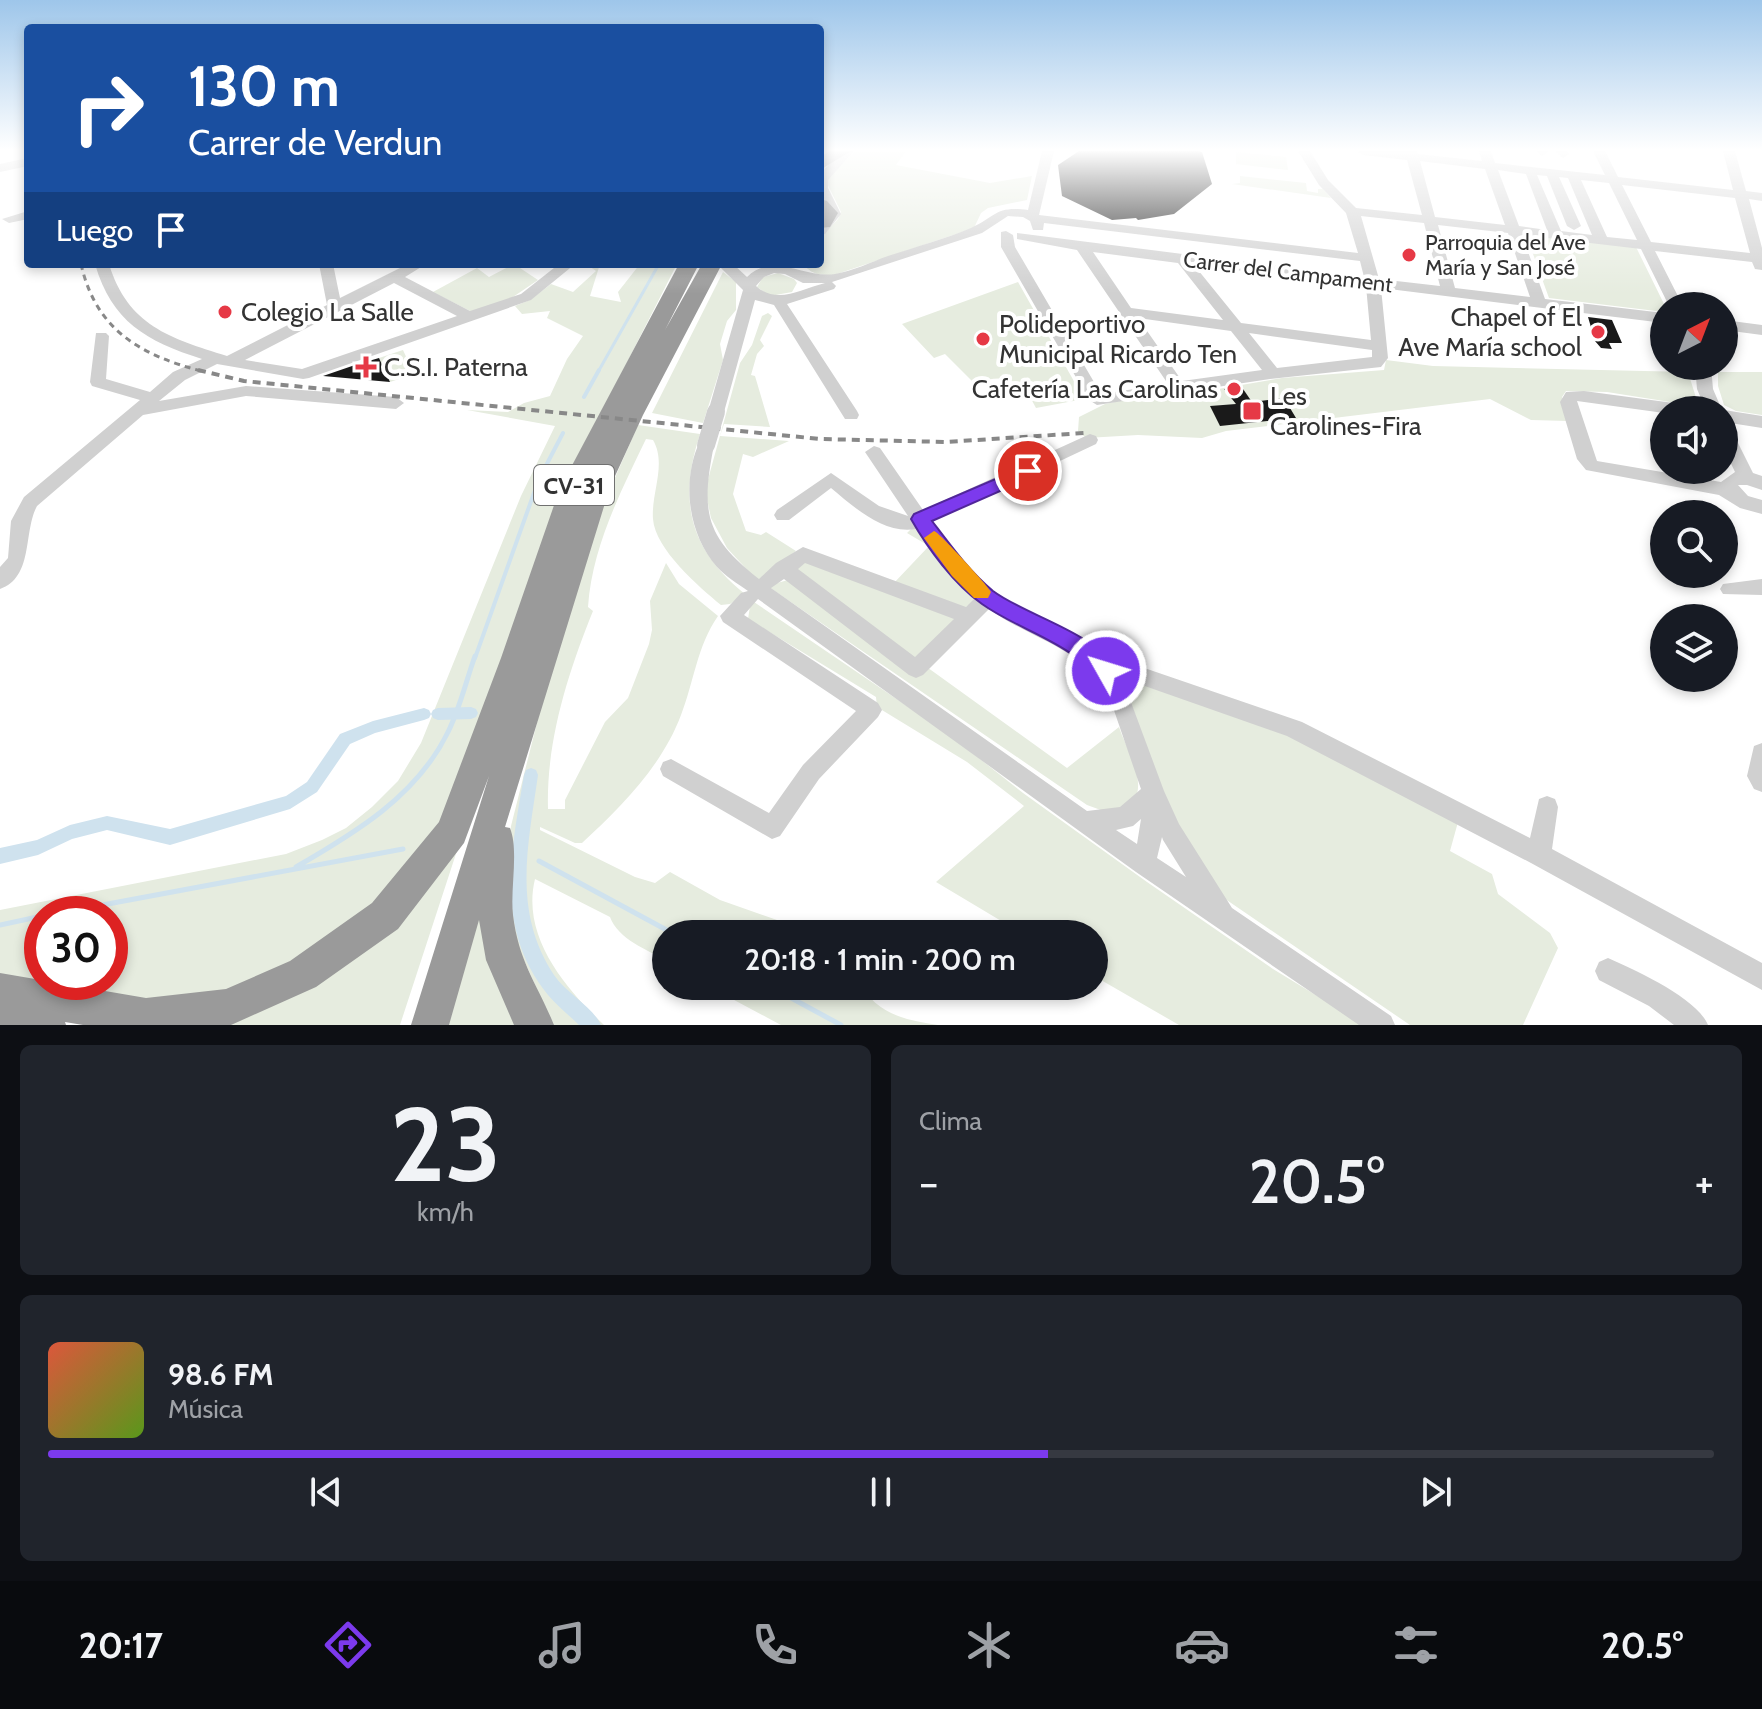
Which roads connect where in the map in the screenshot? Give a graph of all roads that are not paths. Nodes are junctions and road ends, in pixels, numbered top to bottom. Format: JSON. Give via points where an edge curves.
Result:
{"nodes":[{"id":1,"x":827,"y":199,"type":"edge"},
{"id":2,"x":1037,"y":199,"type":"edge"},
{"id":3,"x":1340,"y":199,"type":"edge"},
{"id":4,"x":1424,"y":199,"type":"edge"},
{"id":5,"x":1503,"y":199,"type":"edge"},
{"id":6,"x":1546,"y":199,"type":"edge"},
{"id":7,"x":1556,"y":199,"type":"edge"},
{"id":8,"x":1580,"y":199,"type":"edge"},
{"id":9,"x":1622,"y":199,"type":"edge"},
{"id":10,"x":1741,"y":199,"type":"edge"},
{"id":11,"x":1352,"y":211,"type":"junction"},
{"id":12,"x":24,"y":216,"type":"edge"},
{"id":13,"x":9,"y":219,"type":"dead end"},
{"id":14,"x":1429,"y":220,"type":"junction"},
{"id":15,"x":824,"y":221,"type":"edge"},
{"id":16,"x":993,"y":221,"type":"junction"},
{"id":17,"x":1030,"y":225,"type":"junction"},
{"id":18,"x":1514,"y":229,"type":"junction"},
{"id":19,"x":1565,"y":232,"type":"junction"},
{"id":20,"x":1005,"y":235,"type":"junction"},
{"id":21,"x":1596,"y":239,"type":"junction"},
{"id":22,"x":1645,"y":245,"type":"junction"},
{"id":23,"x":1082,"y":247,"type":"junction"},
{"id":24,"x":1366,"y":258,"type":"junction"},
{"id":25,"x":1182,"y":259,"type":"junction"},
{"id":26,"x":1761,"y":264,"type":"edge"},
{"id":27,"x":103,"y":268,"type":"edge"},
{"id":28,"x":327,"y":268,"type":"edge"},
{"id":29,"x":411,"y":268,"type":"edge"},
{"id":30,"x":563,"y":268,"type":"edge"},
{"id":31,"x":714,"y":268,"type":"edge"},
{"id":32,"x":720,"y":268,"type":"edge"},
{"id":33,"x":757,"y":268,"type":"edge"},
{"id":34,"x":785,"y":270,"type":"edge"},
{"id":35,"x":394,"y":277,"type":"junction"},
{"id":36,"x":1373,"y":283,"type":"junction"},
{"id":37,"x":750,"y":288,"type":"junction"},
{"id":38,"x":1449,"y":292,"type":"junction"},
{"id":39,"x":1669,"y":292,"type":"edge"},
{"id":40,"x":797,"y":296,"type":"junction"},
{"id":41,"x":774,"y":302,"type":"junction"},
{"id":42,"x":1540,"y":304,"type":"junction"},
{"id":43,"x":335,"y":307,"type":"junction"},
{"id":44,"x":1127,"y":312,"type":"junction"},
{"id":45,"x":1650,"y":316,"type":"edge"},
{"id":46,"x":472,"y":318,"type":"junction"},
{"id":47,"x":742,"y":325,"type":"junction"},
{"id":48,"x":794,"y":325,"type":"junction"},
{"id":49,"x":1236,"y":327,"type":"junction"},
{"id":50,"x":1738,"y":327,"type":"edge"},
{"id":51,"x":1762,"y":330,"type":"edge"},
{"id":52,"x":101,"y":336,"type":"dead end"},
{"id":53,"x":1378,"y":346,"type":"junction"},
{"id":54,"x":221,"y":360,"type":"junction"},
{"id":55,"x":1272,"y":372,"type":"junction"},
{"id":56,"x":1178,"y":387,"type":"junction"},
{"id":57,"x":396,"y":403,"type":"dead end"},
{"id":58,"x":146,"y":404,"type":"junction"},
{"id":59,"x":1650,"y":406,"type":"edge"},
{"id":60,"x":851,"y":415,"type":"dead end"},
{"id":61,"x":1738,"y":418,"type":"edge"},
{"id":62,"x":1762,"y":422,"type":"edge"},
{"id":63,"x":1090,"y":440,"type":"dead end"},
{"id":64,"x":874,"y":452,"type":"dead end"},
{"id":65,"x":1738,"y":454,"type":"edge"},
{"id":66,"x":1650,"y":478,"type":"edge"},
{"id":67,"x":1754,"y":480,"type":"edge"},
{"id":68,"x":1691,"y":484,"type":"edge"},
{"id":69,"x":1735,"y":496,"type":"junction"},
{"id":70,"x":1761,"y":509,"type":"edge"},
{"id":71,"x":783,"y":515,"type":"dead end"},
{"id":72,"x":921,"y":520,"type":"junction"},
{"id":73,"x":0,"y":581,"type":"edge"},
{"id":74,"x":1762,"y":587,"type":"edge"},
{"id":75,"x":1730,"y":589,"type":"dead end"},
{"id":76,"x":988,"y":598,"type":"junction"},
{"id":77,"x":748,"y":599,"type":"dead end"},
{"id":78,"x":969,"y":616,"type":"junction"},
{"id":79,"x":529,"y":658,"type":"junction"},
{"id":80,"x":1106,"y":671,"type":"junction"},
{"id":81,"x":1762,"y":753,"type":"edge"},
{"id":82,"x":671,"y":769,"type":"dead end"},
{"id":83,"x":1762,"y":782,"type":"edge"},
{"id":84,"x":1153,"y":793,"type":"junction"},
{"id":85,"x":1547,"y":807,"type":"dead end"},
{"id":86,"x":1084,"y":822,"type":"junction"},
{"id":87,"x":1171,"y":832,"type":"junction"},
{"id":88,"x":1539,"y":855,"type":"junction"},
{"id":89,"x":1144,"y":864,"type":"junction"},
{"id":90,"x":1224,"y":918,"type":"junction"},
{"id":91,"x":1608,"y":971,"type":"dead end"},
{"id":92,"x":1762,"y":977,"type":"edge"},
{"id":93,"x":0,"y":992,"type":"edge"},
{"id":94,"x":425,"y":1014,"type":"edge"},
{"id":95,"x":0,"y":1015,"type":"edge"},
{"id":96,"x":47,"y":1025,"type":"edge"},
{"id":97,"x":535,"y":1025,"type":"edge"},
{"id":98,"x":1382,"y":1025,"type":"edge"},
{"id":99,"x":1695,"y":1025,"type":"edge"}],
"edges":[{"from":1,"to":15,"type":"street","via":[[834,214]]},
{"from":2,"to":17,"type":"street"},
{"from":3,"to":11,"type":"street"},
{"from":4,"to":14,"type":"street"},
{"from":5,"to":18,"type":"street"},
{"from":6,"to":19,"type":"street"},
{"from":7,"to":19,"type":"street"},
{"from":8,"to":21,"type":"street"},
{"from":9,"to":22,"type":"street"},
{"from":10,"to":26,"type":"street"},
{"from":11,"to":14,"type":"street"},
{"from":11,"to":24,"type":"street"},
{"from":12,"to":13,"type":"street"},
{"from":14,"to":18,"type":"street"},
{"from":14,"to":38,"type":"street"},
{"from":16,"to":17,"type":"street","via":[[1005,212]]},
{"from":16,"to":20,"type":"street"},
{"from":16,"to":34,"type":"street","via":[[837,278]]},
{"from":17,"to":20,"type":"street"},
{"from":17,"to":23,"type":"street","name":"Carrer del Campament","via":[[1055,243]]},
{"from":17,"to":24,"type":"street"},
{"from":18,"to":19,"type":"street"},
{"from":18,"to":42,"type":"street"},
{"from":19,"to":21,"type":"street"},
{"from":20,"to":40,"type":"street","via":[[978,235]]},
{"from":20,"to":56,"type":"street","via":[[1097,400]]},
{"from":21,"to":22,"type":"street"},
{"from":22,"to":26,"type":"street"},
{"from":22,"to":39,"type":"street"},
{"from":23,"to":25,"type":"street","name":"Carrer del Campament"},
{"from":23,"to":44,"type":"street"},
{"from":24,"to":36,"type":"street"},
{"from":25,"to":36,"type":"street","name":"Carrer del Campament"},
{"from":25,"to":49,"type":"street"},
{"from":27,"to":54,"type":"street","via":[[124,311],[144,328],[172,344]]},
{"from":28,"to":43,"type":"street"},
{"from":29,"to":35,"type":"street"},
{"from":30,"to":46,"type":"street","via":[[526,297]]},
{"from":31,"to":79,"type":"highway","number":"CV-31","via":[[631,415]]},
{"from":32,"to":37,"type":"street"},
{"from":33,"to":34,"type":"street"},
{"from":34,"to":37,"type":"street","via":[[753,278]]},
{"from":34,"to":40,"type":"street","via":[[803,289]]},
{"from":35,"to":43,"type":"street"},
{"from":35,"to":46,"type":"street"},
{"from":36,"to":38,"type":"street","name":"Carrer del Campament"},
{"from":36,"to":53,"type":"street"},
{"from":37,"to":41,"type":"street","via":[[756,297]]},
{"from":37,"to":47,"type":"street"},
{"from":38,"to":42,"type":"street","name":"Carrer del Campament"},
{"from":40,"to":41,"type":"street"},
{"from":40,"to":48,"type":"street"},
{"from":41,"to":47,"type":"street"},
{"from":41,"to":48,"type":"street"},
{"from":42,"to":45,"type":"street","name":"Carrer del Campament"},
{"from":43,"to":54,"type":"street"},
{"from":44,"to":49,"type":"street"},
{"from":44,"to":56,"type":"street"},
{"from":46,"to":54,"type":"street","via":[[303,374]]},
{"from":47,"to":86,"type":"street","bridge":true,"via":[[697,489],[703,527],[724,562]]},
{"from":48,"to":60,"type":"street"},
{"from":49,"to":53,"type":"street"},
{"from":49,"to":55,"type":"street"},
{"from":50,"to":51,"type":"street"},
{"from":52,"to":58,"type":"street","via":[[98,382]]},
{"from":53,"to":55,"type":"street","via":[[1380,358],[1375,363]]},
{"from":54,"to":58,"type":"street","via":[[179,376]]},
{"from":55,"to":56,"type":"street"},
{"from":57,"to":58,"type":"street","via":[[246,391]]},
{"from":58,"to":73,"type":"street","via":[[30,502],[20,521],[17,560]]},
{"from":59,"to":66,"type":"street","via":[[1572,396],[1568,402],[1588,463]]},
{"from":61,"to":62,"type":"street"},
{"from":63,"to":72,"type":"street"},
{"from":64,"to":72,"type":"street"},
{"from":65,"to":67,"type":"street"},
{"from":67,"to":69,"type":"street","via":[[1731,481]]},
{"from":68,"to":69,"type":"street"},
{"from":69,"to":70,"type":"street"},
{"from":71,"to":72,"type":"street","via":[[831,479],[877,514],[910,525]]},
{"from":72,"to":76,"type":"street","via":[[959,571]]},
{"from":74,"to":75,"type":"street"},
{"from":76,"to":78,"type":"street"},
{"from":76,"to":80,"type":"street","via":[[1080,649]]},
{"from":77,"to":82,"type":"street","via":[[730,616],[871,710],[811,772],[772,828]]},
{"from":78,"to":78,"type":"street","via":[[916,669],[775,575],[803,554]]},
{"from":79,"to":93,"type":"highway","via":[[452,832],[385,916],[303,974],[227,1008],[146,1017]]},
{"from":79,"to":94,"type":"highway","via":[[473,824]]},
{"from":79,"to":97,"type":"highway","via":[[494,866],[498,939],[518,1000]]},
{"from":80,"to":84,"type":"street"},
{"from":80,"to":88,"type":"street","via":[[1121,669],[1272,719]]},
{"from":81,"to":83,"type":"street"},
{"from":84,"to":86,"type":"street","via":[[1125,818]]},
{"from":84,"to":87,"type":"street"},
{"from":84,"to":89,"type":"street"},
{"from":85,"to":88,"type":"street"},
{"from":86,"to":89,"type":"street"},
{"from":87,"to":89,"type":"street"},
{"from":87,"to":90,"type":"street"},
{"from":88,"to":92,"type":"street"},
{"from":89,"to":90,"type":"street"},
{"from":90,"to":98,"type":"street"},
{"from":91,"to":99,"type":"street","via":[[1658,997]]},
{"from":95,"to":96,"type":"highway"}]}
